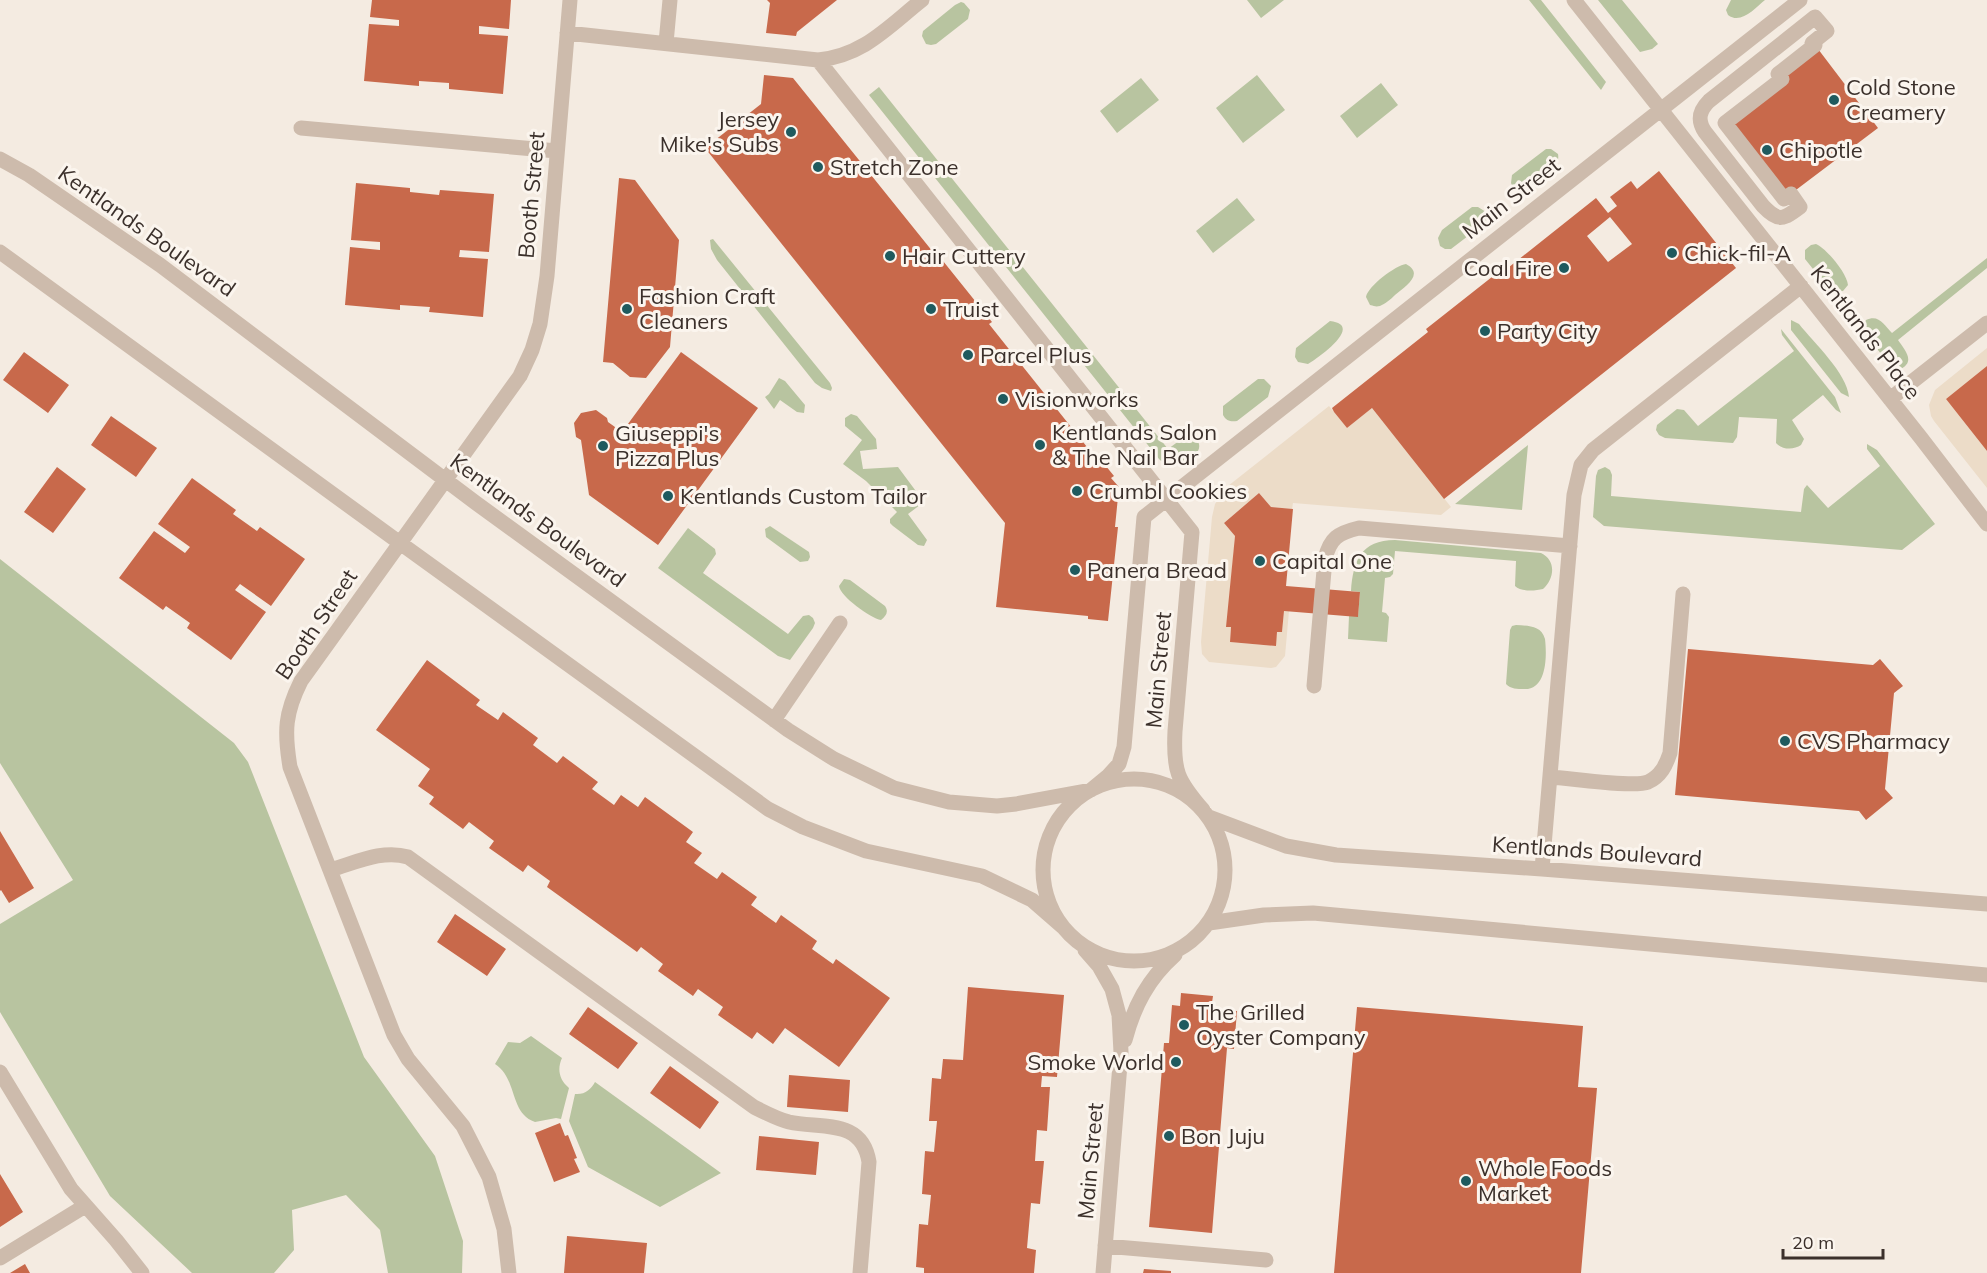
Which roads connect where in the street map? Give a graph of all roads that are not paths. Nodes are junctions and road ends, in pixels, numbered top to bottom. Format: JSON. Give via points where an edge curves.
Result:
{"nodes":[{"id":1,"x":570,"y":0,"type":"edge"},
{"id":2,"x":670,"y":0,"type":"edge"},
{"id":3,"x":922,"y":0,"type":"edge"},
{"id":4,"x":1574,"y":0,"type":"edge"},
{"id":5,"x":1800,"y":0,"type":"edge"},
{"id":6,"x":567,"y":33,"type":"junction"},
{"id":7,"x":666,"y":43,"type":"junction"},
{"id":8,"x":818,"y":60,"type":"junction"},
{"id":9,"x":1661,"y":109,"type":"junction"},
{"id":10,"x":301,"y":128,"type":"dead end"},
{"id":11,"x":557,"y":151,"type":"junction"},
{"id":12,"x":0,"y":159,"type":"edge"},
{"id":13,"x":1791,"y":194,"type":"joint"},
{"id":14,"x":0,"y":252,"type":"edge"},
{"id":15,"x":1801,"y":286,"type":"junction"},
{"id":16,"x":1987,"y":322,"type":"edge"},
{"id":17,"x":1890,"y":399,"type":"junction"},
{"id":18,"x":446,"y":480,"type":"junction"},
{"id":19,"x":1166,"y":499,"type":"junction"},
{"id":20,"x":1987,"y":524,"type":"edge"},
{"id":21,"x":400,"y":543,"type":"junction"},
{"id":22,"x":1570,"y":546,"type":"junction"},
{"id":23,"x":1683,"y":594,"type":"dead end"},
{"id":24,"x":840,"y":623,"type":"dead end"},
{"id":25,"x":1314,"y":686,"type":"dead end"},
{"id":26,"x":774,"y":720,"type":"junction"},
{"id":27,"x":1550,"y":777,"type":"junction"},
{"id":28,"x":1091,"y":790,"type":"junction"},
{"id":29,"x":1206,"y":813,"type":"junction"},
{"id":30,"x":1542,"y":868,"type":"junction"},
{"id":31,"x":330,"y":870,"type":"junction"},
{"id":32,"x":1987,"y":904,"type":"edge"},
{"id":33,"x":1209,"y":923,"type":"junction"},
{"id":34,"x":1063,"y":927,"type":"junction"},
{"id":35,"x":1078,"y":942,"type":"junction"},
{"id":36,"x":1190,"y":942,"type":"junction"},
{"id":37,"x":1987,"y":975,"type":"edge"},
{"id":38,"x":1121,"y":1052,"type":"junction"},
{"id":39,"x":0,"y":1072,"type":"edge"},
{"id":40,"x":85,"y":1206,"type":"junction"},
{"id":41,"x":1105,"y":1246,"type":"junction"},
{"id":42,"x":0,"y":1258,"type":"edge"},
{"id":43,"x":1266,"y":1260,"type":"dead end"},
{"id":44,"x":142,"y":1273,"type":"edge"},
{"id":45,"x":509,"y":1273,"type":"edge"},
{"id":46,"x":860,"y":1273,"type":"edge"},
{"id":47,"x":1102,"y":1273,"type":"edge"}],
"edges":[{"from":1,"to":6,"type":"street","name":"Booth Street"},
{"from":2,"to":7,"type":"street"},
{"from":3,"to":8,"type":"street","via":[[862,48],[841,57]]},
{"from":4,"to":9,"type":"street","name":"Kentlands Place"},
{"from":5,"to":9,"type":"street","name":"Main Street"},
{"from":6,"to":7,"type":"street"},
{"from":6,"to":11,"type":"street","name":"Booth Street"},
{"from":7,"to":8,"type":"street"},
{"from":8,"to":19,"type":"street"},
{"from":9,"to":15,"type":"street","name":"Kentlands Place"},
{"from":9,"to":19,"type":"street","name":"Main Street"},
{"from":10,"to":11,"type":"street"},
{"from":11,"to":18,"type":"street","name":"Booth Street","via":[[547,276],[532,350],[520,376]]},
{"from":12,"to":18,"type":"street","name":"Kentlands Boulevard","via":[[160,265]]},
{"from":13,"to":13,"type":"street","via":[[1800,207],[1783,218],[1769,212],[1705,132],[1700,114],[1709,101],[1815,17],[1827,32],[1778,74],[1782,79],[1725,123],[1784,199]]},
{"from":14,"to":21,"type":"street"},
{"from":15,"to":17,"type":"street","name":"Kentlands Place"},
{"from":15,"to":22,"type":"street","via":[[1586,457],[1575,484]]},
{"from":16,"to":17,"type":"street"},
{"from":17,"to":20,"type":"street","name":"Kentlands Place"},
{"from":18,"to":21,"type":"street","name":"Booth Street"},
{"from":18,"to":26,"type":"street","name":"Kentlands Boulevard"},
{"from":19,"to":28,"type":"street","name":"Main Street","via":[[1144,517],[1124,747],[1119,764]]},
{"from":19,"to":29,"type":"street","name":"Main Street","via":[[1192,532],[1175,764],[1184,786]]},
{"from":21,"to":31,"type":"street","name":"Booth Street","via":[[301,681],[290,703],[286,728],[290,767]]},
{"from":21,"to":34,"type":"street","via":[[768,809],[867,851],[982,876],[1032,900]]},
{"from":22,"to":25,"type":"street","via":[[1359,528],[1345,531],[1334,538],[1324,559]]},
{"from":22,"to":27,"type":"street"},
{"from":23,"to":27,"type":"street","via":[[1670,753],[1659,775],[1633,784]]},
{"from":24,"to":26,"type":"street"},
{"from":26,"to":28,"type":"street","name":"Kentlands Boulevard","via":[[834,759],[894,788],[949,802],[1007,805]]},
{"from":27,"to":30,"type":"street"},
{"from":28,"to":29,"type":"street","via":[[1121,780],[1144,780],[1171,786]]},
{"from":28,"to":34,"type":"street","via":[[1071,804],[1056,823],[1043,857],[1045,891]]},
{"from":29,"to":30,"type":"street","name":"Kentlands Boulevard","via":[[1286,846],[1336,855]]},
{"from":29,"to":33,"type":"street","via":[[1220,837],[1225,860],[1225,882]]},
{"from":30,"to":32,"type":"street","name":"Kentlands Boulevard"},
{"from":31,"to":45,"type":"street","name":"Booth Street","via":[[394,1035],[419,1075],[463,1126],[489,1177],[504,1229]]},
{"from":31,"to":46,"type":"street","via":[[379,855],[408,857],[754,1107],[789,1122],[829,1126],[853,1134],[864,1146],[869,1162]]},
{"from":33,"to":36,"type":"street"},
{"from":33,"to":37,"type":"street","via":[[1313,913]]},
{"from":34,"to":35,"type":"street"},
{"from":35,"to":36,"type":"street","via":[[1112,959],[1129,961],[1165,956]]},
{"from":35,"to":38,"type":"street","name":"Main Street","via":[[1112,989],[1119,1015]]},
{"from":36,"to":38,"type":"street","name":"Main Street","via":[[1161,968],[1142,993]]},
{"from":38,"to":41,"type":"street","name":"Main Street"},
{"from":39,"to":40,"type":"street"},
{"from":40,"to":42,"type":"street"},
{"from":40,"to":44,"type":"street"},
{"from":41,"to":43,"type":"street"},
{"from":41,"to":47,"type":"street","name":"Main Street"}]}
